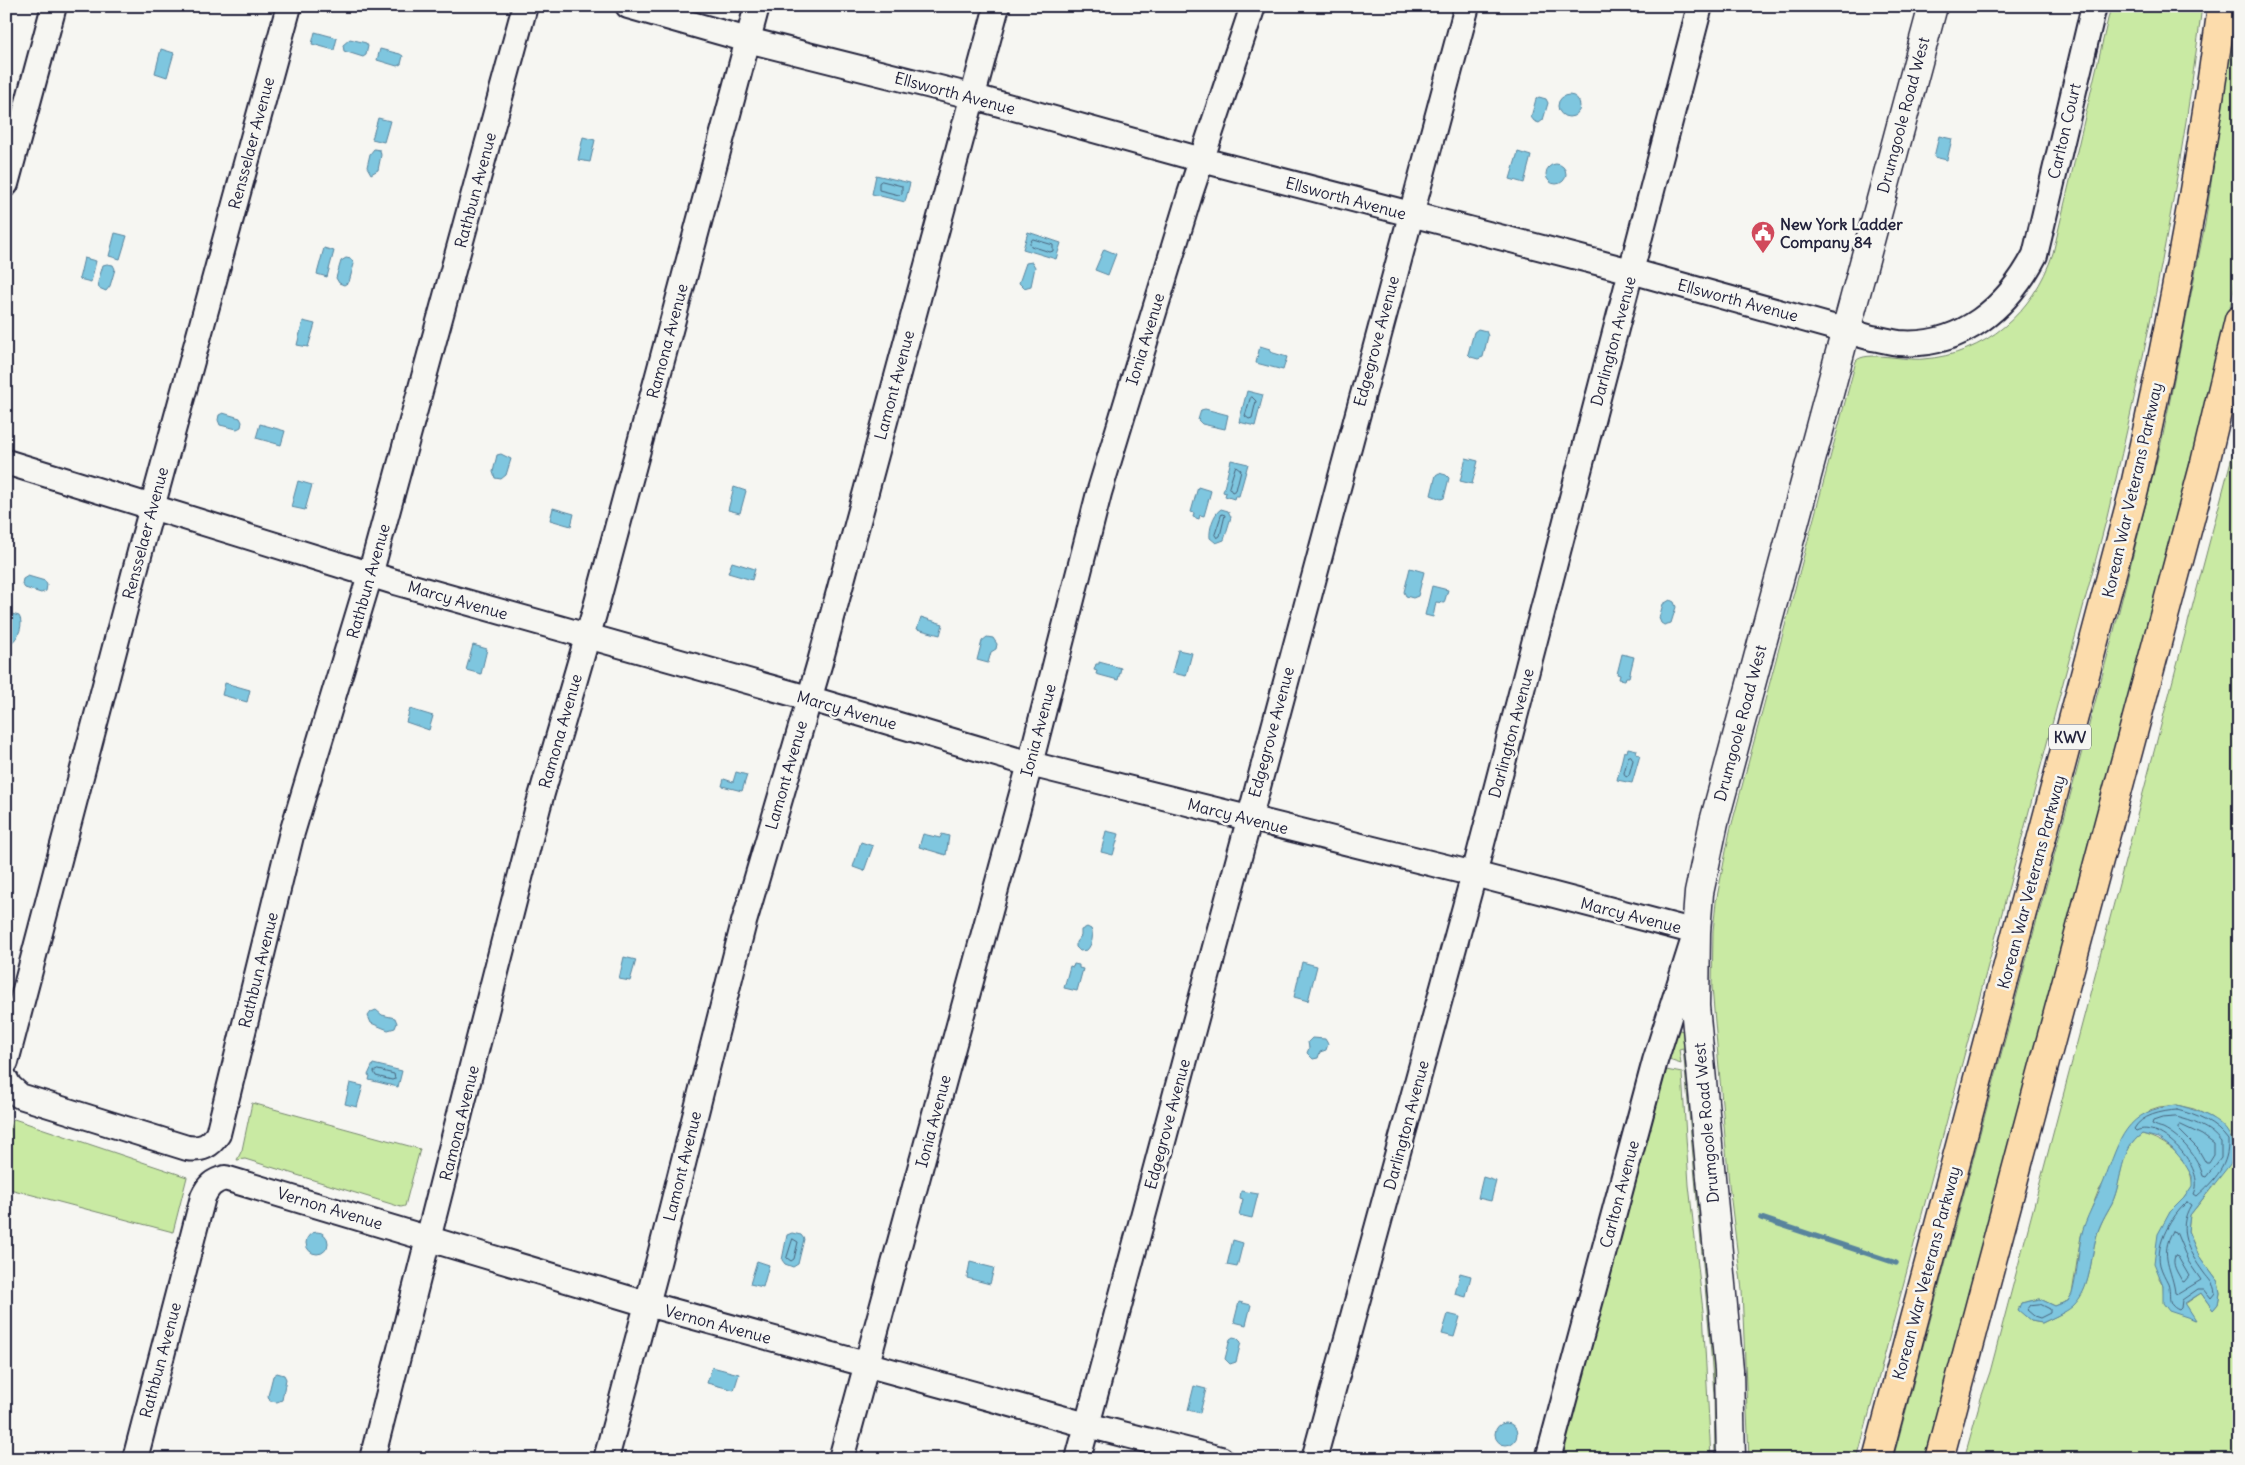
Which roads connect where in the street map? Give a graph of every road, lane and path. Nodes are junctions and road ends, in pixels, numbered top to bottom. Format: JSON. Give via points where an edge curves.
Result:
{"nodes":[{"id":1,"x":54,"y":6,"type":"edge"},
{"id":2,"x":289,"y":6,"type":"edge"},
{"id":3,"x":525,"y":6,"type":"edge"},
{"id":4,"x":628,"y":6,"type":"edge"},
{"id":5,"x":757,"y":6,"type":"edge"},
{"id":6,"x":996,"y":6,"type":"edge"},
{"id":7,"x":1253,"y":6,"type":"edge"},
{"id":8,"x":1467,"y":6,"type":"edge"},
{"id":9,"x":1700,"y":6,"type":"edge"},
{"id":10,"x":1933,"y":6,"type":"edge"},
{"id":11,"x":2094,"y":6,"type":"edge"},
{"id":12,"x":2222,"y":6,"type":"edge"},
{"id":13,"x":748,"y":40,"type":"junction"},
{"id":14,"x":971,"y":96,"type":"junction"},
{"id":15,"x":1202,"y":160,"type":"junction"},
{"id":16,"x":7,"y":176,"type":"edge"},
{"id":17,"x":1410,"y":215,"type":"junction"},
{"id":18,"x":2035,"y":256,"type":"joint"},
{"id":19,"x":1631,"y":271,"type":"junction"},
{"id":20,"x":2239,"y":320,"type":"edge"},
{"id":21,"x":1846,"y":330,"type":"junction"},
{"id":22,"x":6,"y":462,"type":"edge"},
{"id":23,"x":152,"y":506,"type":"junction"},
{"id":24,"x":370,"y":574,"type":"junction"},
{"id":25,"x":588,"y":638,"type":"junction"},
{"id":26,"x":808,"y":698,"type":"junction"},
{"id":27,"x":1030,"y":764,"type":"junction"},
{"id":28,"x":1248,"y":819,"type":"junction"},
{"id":29,"x":1474,"y":874,"type":"junction"},
{"id":30,"x":1696,"y":932,"type":"junction"},
{"id":31,"x":6,"y":1062,"type":"edge"},
{"id":32,"x":13,"y":1088,"type":"edge"},
{"id":33,"x":218,"y":1180,"type":"joint"},
{"id":34,"x":430,"y":1238,"type":"junction"},
{"id":35,"x":647,"y":1304,"type":"junction"},
{"id":36,"x":866,"y":1364,"type":"junction"},
{"id":37,"x":1087,"y":1425,"type":"junction"},
{"id":38,"x":135,"y":1459,"type":"edge"},
{"id":39,"x":372,"y":1459,"type":"edge"},
{"id":40,"x":606,"y":1459,"type":"edge"},
{"id":41,"x":841,"y":1459,"type":"edge"},
{"id":42,"x":1078,"y":1459,"type":"edge"},
{"id":43,"x":1221,"y":1459,"type":"edge"},
{"id":44,"x":1314,"y":1459,"type":"edge"},
{"id":45,"x":1548,"y":1459,"type":"edge"},
{"id":46,"x":1731,"y":1459,"type":"edge"},
{"id":47,"x":1877,"y":1459,"type":"edge"},
{"id":48,"x":1939,"y":1459,"type":"edge"}],
"edges":[{"from":1,"to":16,"type":"street"},
{"from":2,"to":23,"type":"street","name":"Rensselaer Avenue"},
{"from":3,"to":24,"type":"street","name":"Rathbun Avenue"},
{"from":4,"to":13,"type":"street","name":"Ellsworth Avenue"},
{"from":5,"to":13,"type":"street","name":"Ramona Avenue"},
{"from":6,"to":14,"type":"street","name":"Lamont Avenue"},
{"from":7,"to":15,"type":"street","name":"Ionia Avenue"},
{"from":8,"to":17,"type":"street","name":"Edgegrove Avenue"},
{"from":9,"to":19,"type":"street","name":"Darlington Avenue"},
{"from":10,"to":21,"type":"main road","name":"Drumgoole Road West"},
{"from":11,"to":18,"type":"street","name":"Carlton Court"},
{"from":12,"to":47,"type":"highway","name":"Korean War Veterans Parkway","number":"KWV","via":[[2190,216],[2134,490]]},
{"from":13,"to":14,"type":"street","name":"Ellsworth Avenue"},
{"from":13,"to":25,"type":"street","name":"Ramona Avenue"},
{"from":14,"to":15,"type":"street","name":"Ellsworth Avenue"},
{"from":14,"to":26,"type":"street","name":"Lamont Avenue"},
{"from":15,"to":17,"type":"street","name":"Ellsworth Avenue"},
{"from":15,"to":27,"type":"street","name":"Ionia Avenue","via":[[1099,494]]},
{"from":17,"to":19,"type":"street","name":"Ellsworth Avenue"},
{"from":17,"to":28,"type":"street","name":"Edgegrove Avenue"},
{"from":18,"to":21,"type":"street","name":"Ellsworth Avenue","via":[[2009,297],[1989,315],[1949,336],[1898,343]]},
{"from":19,"to":21,"type":"street","name":"Ellsworth Avenue"},
{"from":19,"to":29,"type":"street","name":"Darlington Avenue"},
{"from":20,"to":48,"type":"highway","via":[[2203,473]]},
{"from":21,"to":30,"type":"main road","name":"Drumgoole Road West","via":[[1714,822],[1702,875]]},
{"from":22,"to":23,"type":"street","name":"Marcy Avenue"},
{"from":23,"to":24,"type":"street","name":"Marcy Avenue"},
{"from":23,"to":31,"type":"street","name":"Rensselaer Avenue"},
{"from":24,"to":25,"type":"street","name":"Marcy Avenue"},
{"from":24,"to":32,"type":"street","name":"Rathbun Avenue","via":[[291,836],[218,1134],[202,1148],[187,1148]]},
{"from":25,"to":26,"type":"street","name":"Marcy Avenue"},
{"from":25,"to":34,"type":"street","name":"Ramona Avenue","via":[[538,807]]},
{"from":26,"to":27,"type":"street","name":"Marcy Avenue"},
{"from":26,"to":35,"type":"street","name":"Lamont Avenue","via":[[744,922]]},
{"from":27,"to":28,"type":"street","name":"Marcy Avenue"},
{"from":27,"to":36,"type":"street","name":"Ionia Avenue"},
{"from":28,"to":29,"type":"street","name":"Marcy Avenue"},
{"from":28,"to":37,"type":"street","name":"Edgegrove Avenue"},
{"from":29,"to":30,"type":"street","name":"Marcy Avenue"},
{"from":29,"to":44,"type":"street","name":"Darlington Avenue"},
{"from":30,"to":45,"type":"street","name":"Carlton Avenue","via":[[1655,1061]]},
{"from":30,"to":46,"type":"main road","name":"Drumgoole Road West","via":[[1696,1006],[1729,1370]]},
{"from":33,"to":34,"type":"street","name":"Vernon Avenue","via":[[234,1179]]},
{"from":33,"to":38,"type":"street","name":"Rathbun Avenue","via":[[203,1197]]},
{"from":34,"to":35,"type":"street","name":"Vernon Avenue"},
{"from":34,"to":39,"type":"street","name":"Ramona Avenue"},
{"from":35,"to":36,"type":"street","name":"Vernon Avenue"},
{"from":35,"to":40,"type":"street","name":"Lamont Avenue"},
{"from":36,"to":37,"type":"street","name":"Vernon Avenue"},
{"from":36,"to":41,"type":"street","name":"Ionia Avenue"},
{"from":37,"to":42,"type":"street","name":"Edgegrove Avenue"},
{"from":37,"to":43,"type":"street","name":"Vernon Avenue"}]}
